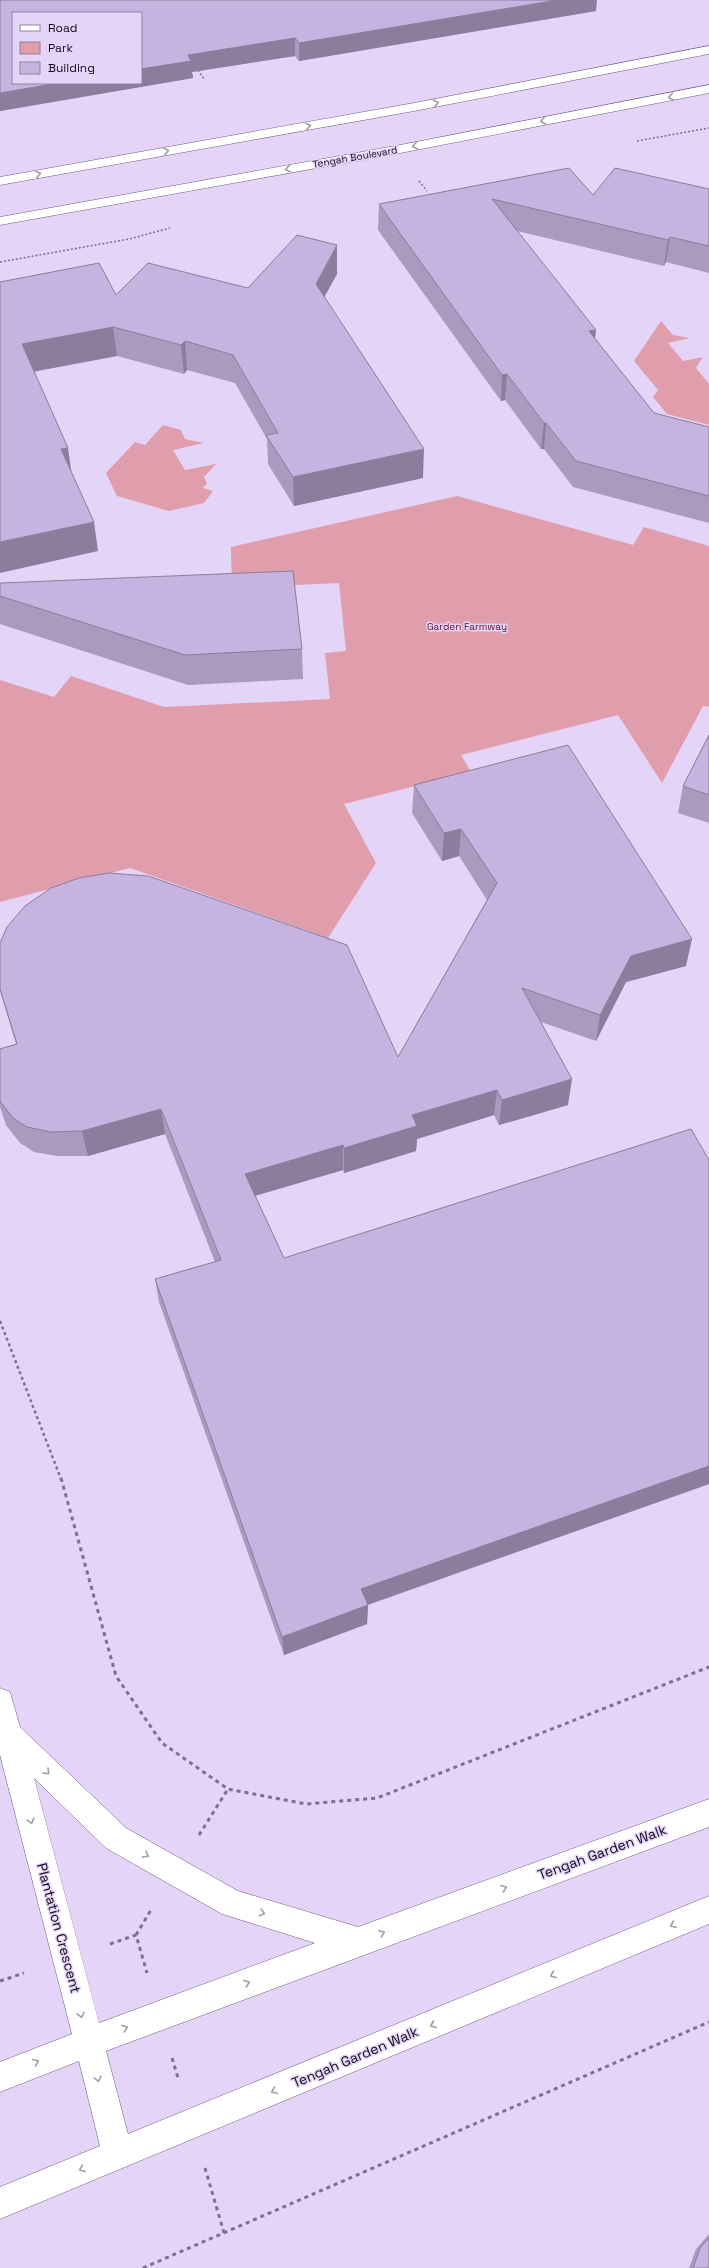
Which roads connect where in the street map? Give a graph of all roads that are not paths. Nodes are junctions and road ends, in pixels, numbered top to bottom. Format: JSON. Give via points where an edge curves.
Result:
{"nodes":[{"id":1,"x":709,"y":50,"type":"edge"},
{"id":2,"x":709,"y":89,"type":"edge"},
{"id":3,"x":0,"y":181,"type":"edge"},
{"id":4,"x":0,"y":221,"type":"edge"},
{"id":5,"x":0,"y":1702,"type":"edge"},
{"id":6,"x":9,"y":1735,"type":"junction"},
{"id":7,"x":709,"y":1812,"type":"edge"},
{"id":8,"x":709,"y":1910,"type":"edge"},
{"id":9,"x":359,"y":1942,"type":"junction"},
{"id":10,"x":88,"y":2042,"type":"junction"},
{"id":11,"x":0,"y":2076,"type":"edge"},
{"id":12,"x":118,"y":2154,"type":"junction"},
{"id":13,"x":0,"y":2203,"type":"edge"}],
"edges":[{"from":3,"to":1,"type":"main road","one_way":true,"via":[[422,106]]},
{"from":2,"to":4,"type":"main road","name":"Tengah Boulevard","one_way":true,"via":[[395,150]]},
{"from":5,"to":6,"type":"main road","name":"Plantation Crescent"},
{"from":6,"to":9,"type":"main road","one_way":true,"via":[[116,1838],[232,1904]]},
{"from":6,"to":10,"type":"main road","name":"Plantation Crescent","one_way":true},
{"from":9,"to":7,"type":"main road","name":"Tengah Garden Walk","one_way":true},
{"from":8,"to":12,"type":"main road","name":"Tengah Garden Walk","one_way":true},
{"from":10,"to":9,"type":"main road","name":"Tengah Garden Walk","one_way":true},
{"from":11,"to":10,"type":"main road","name":"Tengah Garden Walk","one_way":true},
{"from":10,"to":12,"type":"main road","name":"Plantation Crescent","one_way":true},
{"from":12,"to":13,"type":"main road","name":"Tengah Garden Walk","one_way":true}]}
